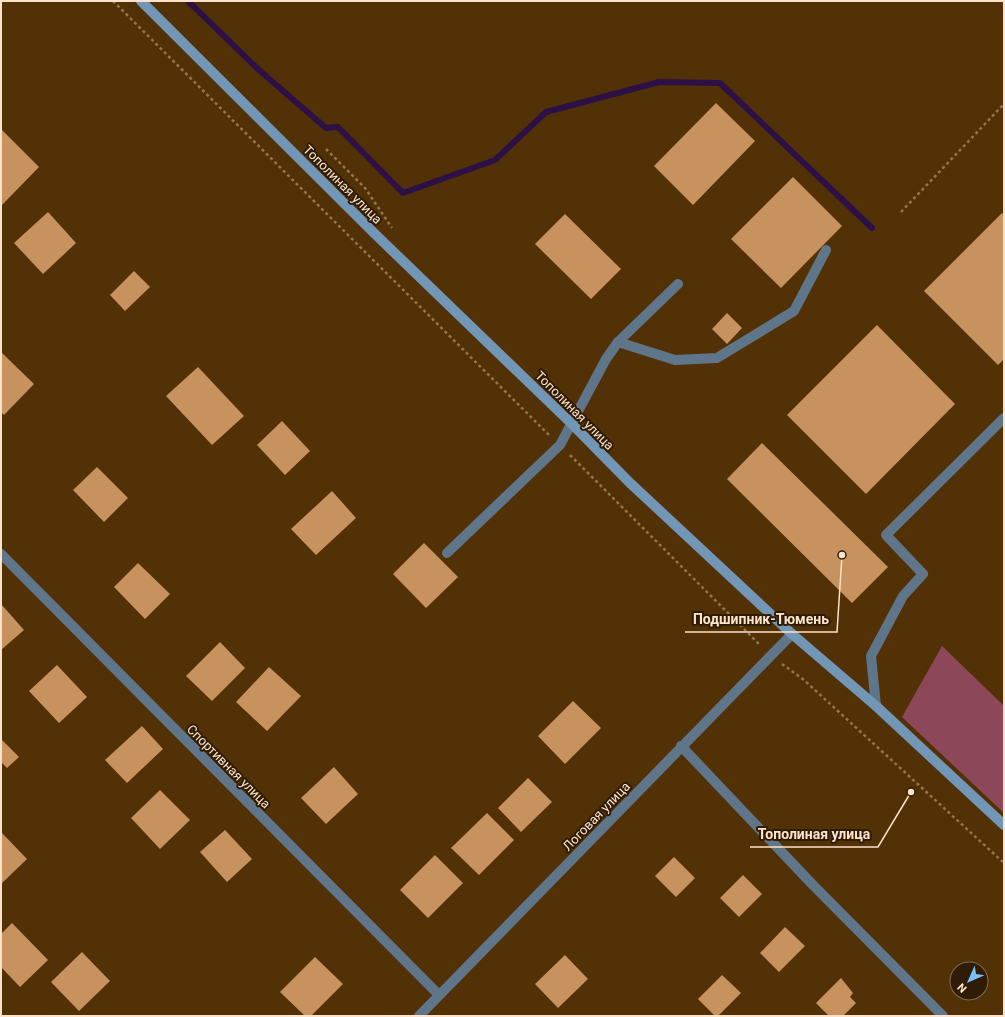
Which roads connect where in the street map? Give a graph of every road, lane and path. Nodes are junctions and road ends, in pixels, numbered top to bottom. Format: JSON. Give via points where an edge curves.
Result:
{"nodes":[{"id":1,"x":141,"y":1,"type":"edge"},
{"id":2,"x":1004,"y":104,"type":"edge"},
{"id":3,"x":326,"y":149,"type":"dead end"},
{"id":4,"x":901,"y":212,"type":"dead end"},
{"id":5,"x":389,"y":248,"type":"junction"},
{"id":6,"x":826,"y":250,"type":"dead end"},
{"id":7,"x":376,"y":262,"type":"dead end"},
{"id":8,"x":678,"y":284,"type":"dead end"},
{"id":9,"x":618,"y":342,"type":"junction"},
{"id":10,"x":1004,"y":418,"type":"edge"},
{"id":11,"x":572,"y":424,"type":"junction"},
{"id":12,"x":447,"y":553,"type":"dead end"},
{"id":13,"x":1,"y":554,"type":"edge"},
{"id":14,"x":792,"y":634,"type":"junction"},
{"id":15,"x":876,"y":706,"type":"junction"},
{"id":16,"x":682,"y":746,"type":"junction"},
{"id":17,"x":1004,"y":824,"type":"edge"},
{"id":18,"x":439,"y":996,"type":"junction"},
{"id":19,"x":419,"y":1016,"type":"edge"},
{"id":20,"x":943,"y":1016,"type":"edge"}],
"edges":[{"from":1,"to":5,"type":"main road","name":"Тополиная улица"},
{"from":2,"to":4,"type":"path"},
{"from":3,"to":5,"type":"path","via":[[365,188],[400,239]]},
{"from":5,"to":7,"type":"path"},
{"from":5,"to":11,"type":"main road","name":"Тополиная улица"},
{"from":6,"to":9,"type":"street","via":[[794,311],[717,358],[675,360]]},
{"from":8,"to":9,"type":"street"},
{"from":9,"to":11,"type":"street","via":[[606,359]]},
{"from":10,"to":15,"type":"street","via":[[886,535],[923,574],[903,596],[871,656]]},
{"from":11,"to":12,"type":"street","via":[[560,445]]},
{"from":11,"to":14,"type":"main road","name":"Тополиная улица","via":[[629,482]]},
{"from":13,"to":18,"type":"street","name":"Спортивная улица"},
{"from":14,"to":15,"type":"main road","name":"Тополиная улица"},
{"from":14,"to":16,"type":"street","name":"Логовая улица"},
{"from":15,"to":17,"type":"main road","name":"Тополиная улица"},
{"from":16,"to":18,"type":"street","name":"Логовая улица"},
{"from":16,"to":20,"type":"street","via":[[812,884]]},
{"from":18,"to":19,"type":"street","name":"Логовая улица"}]}
